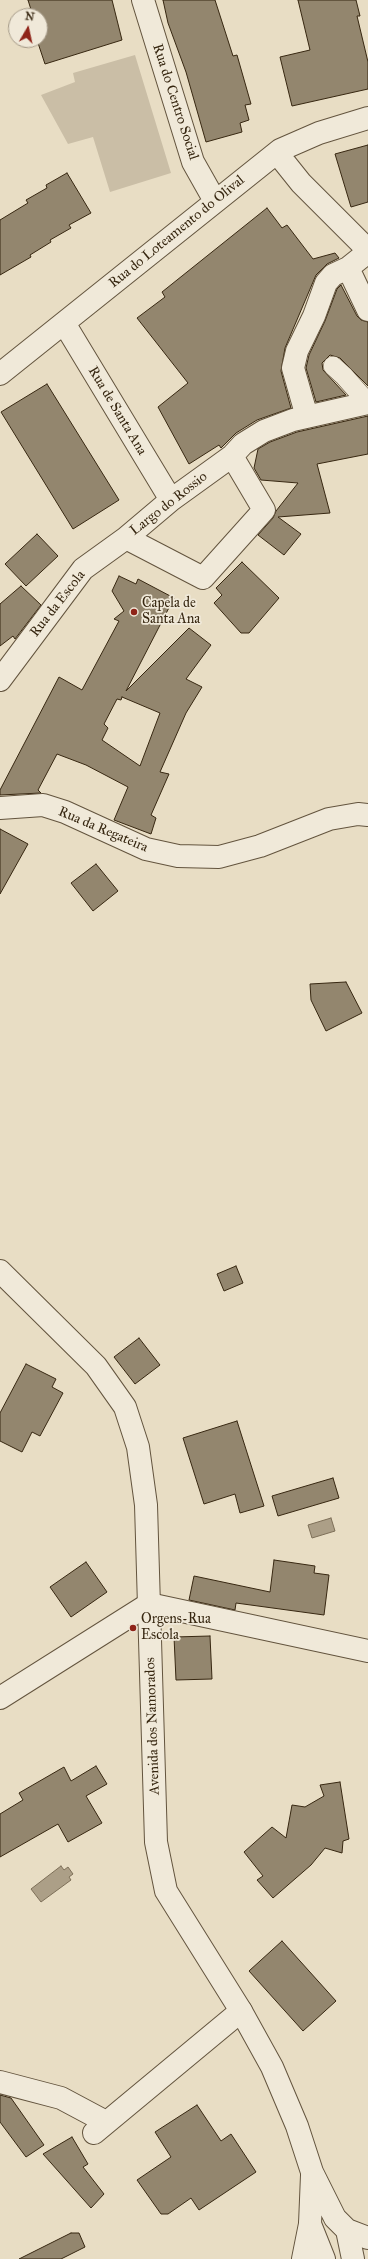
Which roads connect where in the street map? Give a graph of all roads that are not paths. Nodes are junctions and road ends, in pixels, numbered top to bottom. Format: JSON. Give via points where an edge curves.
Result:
{"nodes":[{"id":1,"x":143,"y":0,"type":"edge"},
{"id":2,"x":368,"y":118,"type":"edge"},
{"id":3,"x":277,"y":152,"type":"junction"},
{"id":4,"x":215,"y":201,"type":"junction"},
{"id":5,"x":368,"y":251,"type":"edge"},
{"id":6,"x":348,"y":268,"type":"junction"},
{"id":7,"x":368,"y":310,"type":"edge"},
{"id":8,"x":64,"y":322,"type":"junction"},
{"id":9,"x":332,"y":366,"type":"dead end"},
{"id":10,"x":0,"y":374,"type":"edge"},
{"id":11,"x":368,"y":403,"type":"edge"},
{"id":12,"x":307,"y":417,"type":"junction"},
{"id":13,"x":232,"y":456,"type":"junction"},
{"id":14,"x":171,"y":500,"type":"junction"},
{"id":15,"x":126,"y":538,"type":"junction"},
{"id":16,"x":0,"y":680,"type":"edge"},
{"id":17,"x":0,"y":808,"type":"edge"},
{"id":18,"x":368,"y":815,"type":"edge"},
{"id":19,"x":0,"y":1271,"type":"edge"},
{"id":20,"x":149,"y":1604,"type":"junction"},
{"id":21,"x":368,"y":1651,"type":"edge"},
{"id":22,"x":0,"y":1698,"type":"edge"},
{"id":23,"x":241,"y":2011,"type":"junction"},
{"id":24,"x":0,"y":2082,"type":"edge"},
{"id":25,"x":312,"y":2172,"type":"junction"},
{"id":26,"x":310,"y":2224,"type":"junction"},
{"id":27,"x":347,"y":2230,"type":"junction"},
{"id":28,"x":368,"y":2238,"type":"edge"},
{"id":29,"x":304,"y":2259,"type":"edge"},
{"id":30,"x":324,"y":2259,"type":"edge"},
{"id":31,"x":353,"y":2259,"type":"edge"}],
"edges":[{"from":1,"to":4,"type":"street","name":"Rua do Centro Social","via":[[193,162]]},
{"from":2,"to":3,"type":"street","name":"Rua do Loteamento do Olival","via":[[318,132]]},
{"from":3,"to":4,"type":"street","name":"Rua do Loteamento do Olival"},
{"from":3,"to":5,"type":"street","via":[[301,183]]},
{"from":4,"to":8,"type":"street","name":"Rua do Loteamento do Olival"},
{"from":5,"to":6,"type":"street"},
{"from":6,"to":7,"type":"street"},
{"from":6,"to":12,"type":"street","via":[[333,275],[326,283],[293,360]]},
{"from":8,"to":10,"type":"street","name":"Rua do Loteamento do Olival"},
{"from":8,"to":14,"type":"street","name":"Rua de Santa Ana"},
{"from":9,"to":11,"type":"street"},
{"from":11,"to":12,"type":"street"},
{"from":12,"to":13,"type":"street","via":[[264,431],[243,444]]},
{"from":13,"to":14,"type":"street","name":"Largo do Rossio"},
{"from":13,"to":15,"type":"street","name":"Largo do Rossio","via":[[264,510],[203,578]]},
{"from":14,"to":15,"type":"street","name":"Largo do Rossio"},
{"from":15,"to":16,"type":"street","name":"Rua da Escola","via":[[83,569]]},
{"from":17,"to":18,"type":"street","name":"Rua da Regateira","via":[[43,805],[65,812],[146,849],[178,856],[218,857],[260,846],[329,819],[358,814]]},
{"from":19,"to":20,"type":"street","name":"Avenida dos Namorados","via":[[96,1366],[125,1407],[138,1447],[146,1505]]},
{"from":20,"to":21,"type":"street"},
{"from":20,"to":22,"type":"street"},
{"from":20,"to":23,"type":"street","name":"Avenida dos Namorados","via":[[156,1842],[166,1891]]},
{"from":23,"to":24,"type":"street","via":[[100,2128],[61,2098]]},
{"from":23,"to":25,"type":"street","name":"Avenida dos Namorados","via":[[272,2067],[297,2126]]},
{"from":25,"to":26,"type":"street"},
{"from":25,"to":27,"type":"street","via":[[335,2218]]},
{"from":26,"to":29,"type":"street"},
{"from":26,"to":30,"type":"street"},
{"from":27,"to":28,"type":"street"},
{"from":27,"to":31,"type":"street"}]}
